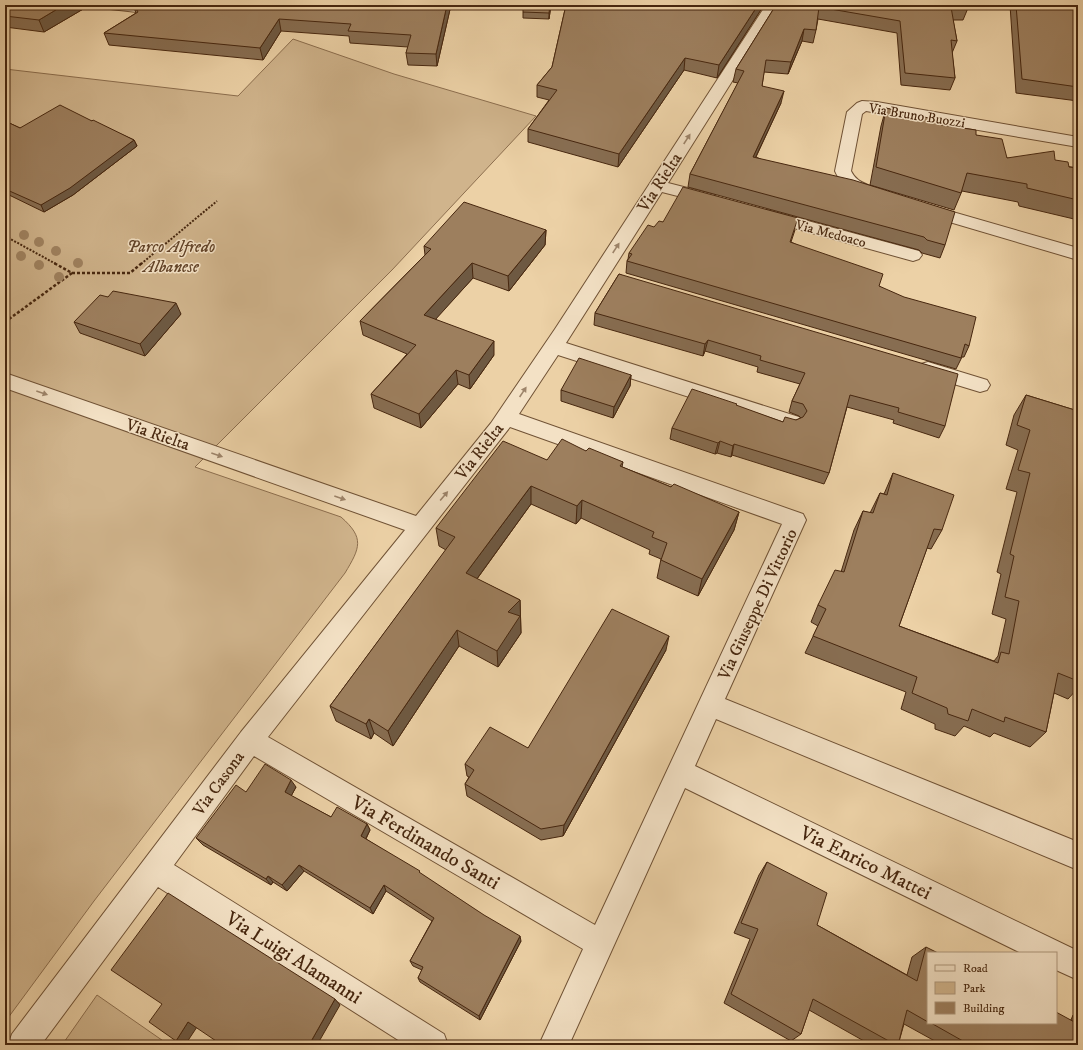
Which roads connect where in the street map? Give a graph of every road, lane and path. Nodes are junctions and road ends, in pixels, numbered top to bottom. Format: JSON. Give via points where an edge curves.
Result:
{"nodes":[{"id":1,"x":110,"y":5,"type":"edge"},
{"id":2,"x":773,"y":5,"type":"edge"},
{"id":3,"x":177,"y":12,"type":"edge"},
{"id":4,"x":1078,"y":142,"type":"edge"},
{"id":5,"x":657,"y":185,"type":"junction"},
{"id":6,"x":887,"y":198,"type":"edge"},
{"id":7,"x":217,"y":201,"type":"dead end"},
{"id":8,"x":725,"y":204,"type":"edge"},
{"id":9,"x":910,"y":204,"type":"edge"},
{"id":10,"x":755,"y":212,"type":"edge"},
{"id":11,"x":5,"y":236,"type":"edge"},
{"id":12,"x":1078,"y":254,"type":"edge"},
{"id":13,"x":913,"y":255,"type":"dead end"},
{"id":14,"x":72,"y":273,"type":"junction"},
{"id":15,"x":5,"y":322,"type":"edge"},
{"id":16,"x":553,"y":346,"type":"junction"},
{"id":17,"x":912,"y":365,"type":"edge"},
{"id":18,"x":5,"y":380,"type":"edge"},
{"id":19,"x":980,"y":385,"type":"dead end"},
{"id":20,"x":506,"y":417,"type":"junction"},
{"id":21,"x":792,"y":422,"type":"edge"},
{"id":22,"x":420,"y":526,"type":"junction"},
{"id":23,"x":711,"y":705,"type":"junction"},
{"id":24,"x":250,"y":740,"type":"junction"},
{"id":25,"x":681,"y":772,"type":"junction"},
{"id":26,"x":1078,"y":856,"type":"edge"},
{"id":27,"x":155,"y":869,"type":"junction"},
{"id":28,"x":601,"y":944,"type":"junction"},
{"id":29,"x":1054,"y":952,"type":"edge"},
{"id":30,"x":1057,"y":954,"type":"edge"},
{"id":31,"x":1068,"y":959,"type":"edge"},
{"id":32,"x":23,"y":1045,"type":"edge"},
{"id":33,"x":433,"y":1045,"type":"edge"},
{"id":34,"x":554,"y":1045,"type":"edge"}],
"edges":[{"from":1,"to":3,"type":"street"},
{"from":5,"to":2,"type":"street","name":"Via Rielta","one_way":true},
{"from":4,"to":6,"type":"street","name":"Via Bruno Buozzi","via":[[862,106],[855,112],[843,171],[846,180],[857,188]]},
{"from":5,"to":8,"type":"street"},
{"from":16,"to":5,"type":"street","name":"Via Rielta","one_way":true,"via":[[607,276]]},
{"from":7,"to":14,"type":"path","via":[[130,273]]},
{"from":9,"to":12,"type":"street"},
{"from":10,"to":13,"type":"street","name":"Via Medoaco"},
{"from":11,"to":14,"type":"path"},
{"from":14,"to":15,"type":"path"},
{"from":20,"to":16,"type":"street","name":"Via Rielta","one_way":true},
{"from":16,"to":21,"type":"street"},
{"from":17,"to":19,"type":"street"},
{"from":18,"to":22,"type":"street","name":"Via Rielta","one_way":true},
{"from":22,"to":20,"type":"street","name":"Via Rielta","one_way":true},
{"from":20,"to":23,"type":"street","name":"Via Giuseppe Di Vittorio","via":[[796,520]]},
{"from":22,"to":24,"type":"street","name":"Via Casona"},
{"from":23,"to":25,"type":"street","name":"Via Giuseppe Di Vittorio"},
{"from":23,"to":26,"type":"street"},
{"from":24,"to":27,"type":"street","name":"Via Casona"},
{"from":24,"to":28,"type":"street","name":"Via Ferdinando Santi"},
{"from":25,"to":28,"type":"street","name":"Via Giuseppe Di Vittorio"},
{"from":25,"to":29,"type":"street","name":"Via Enrico Mattei"},
{"from":27,"to":32,"type":"street","name":"Via Casona"},
{"from":27,"to":33,"type":"street","name":"Via Luigi Alamanni"},
{"from":28,"to":34,"type":"street","name":"Via Giuseppe Di Vittorio"},
{"from":30,"to":31,"type":"street","name":"Via Enrico Mattei"}]}
